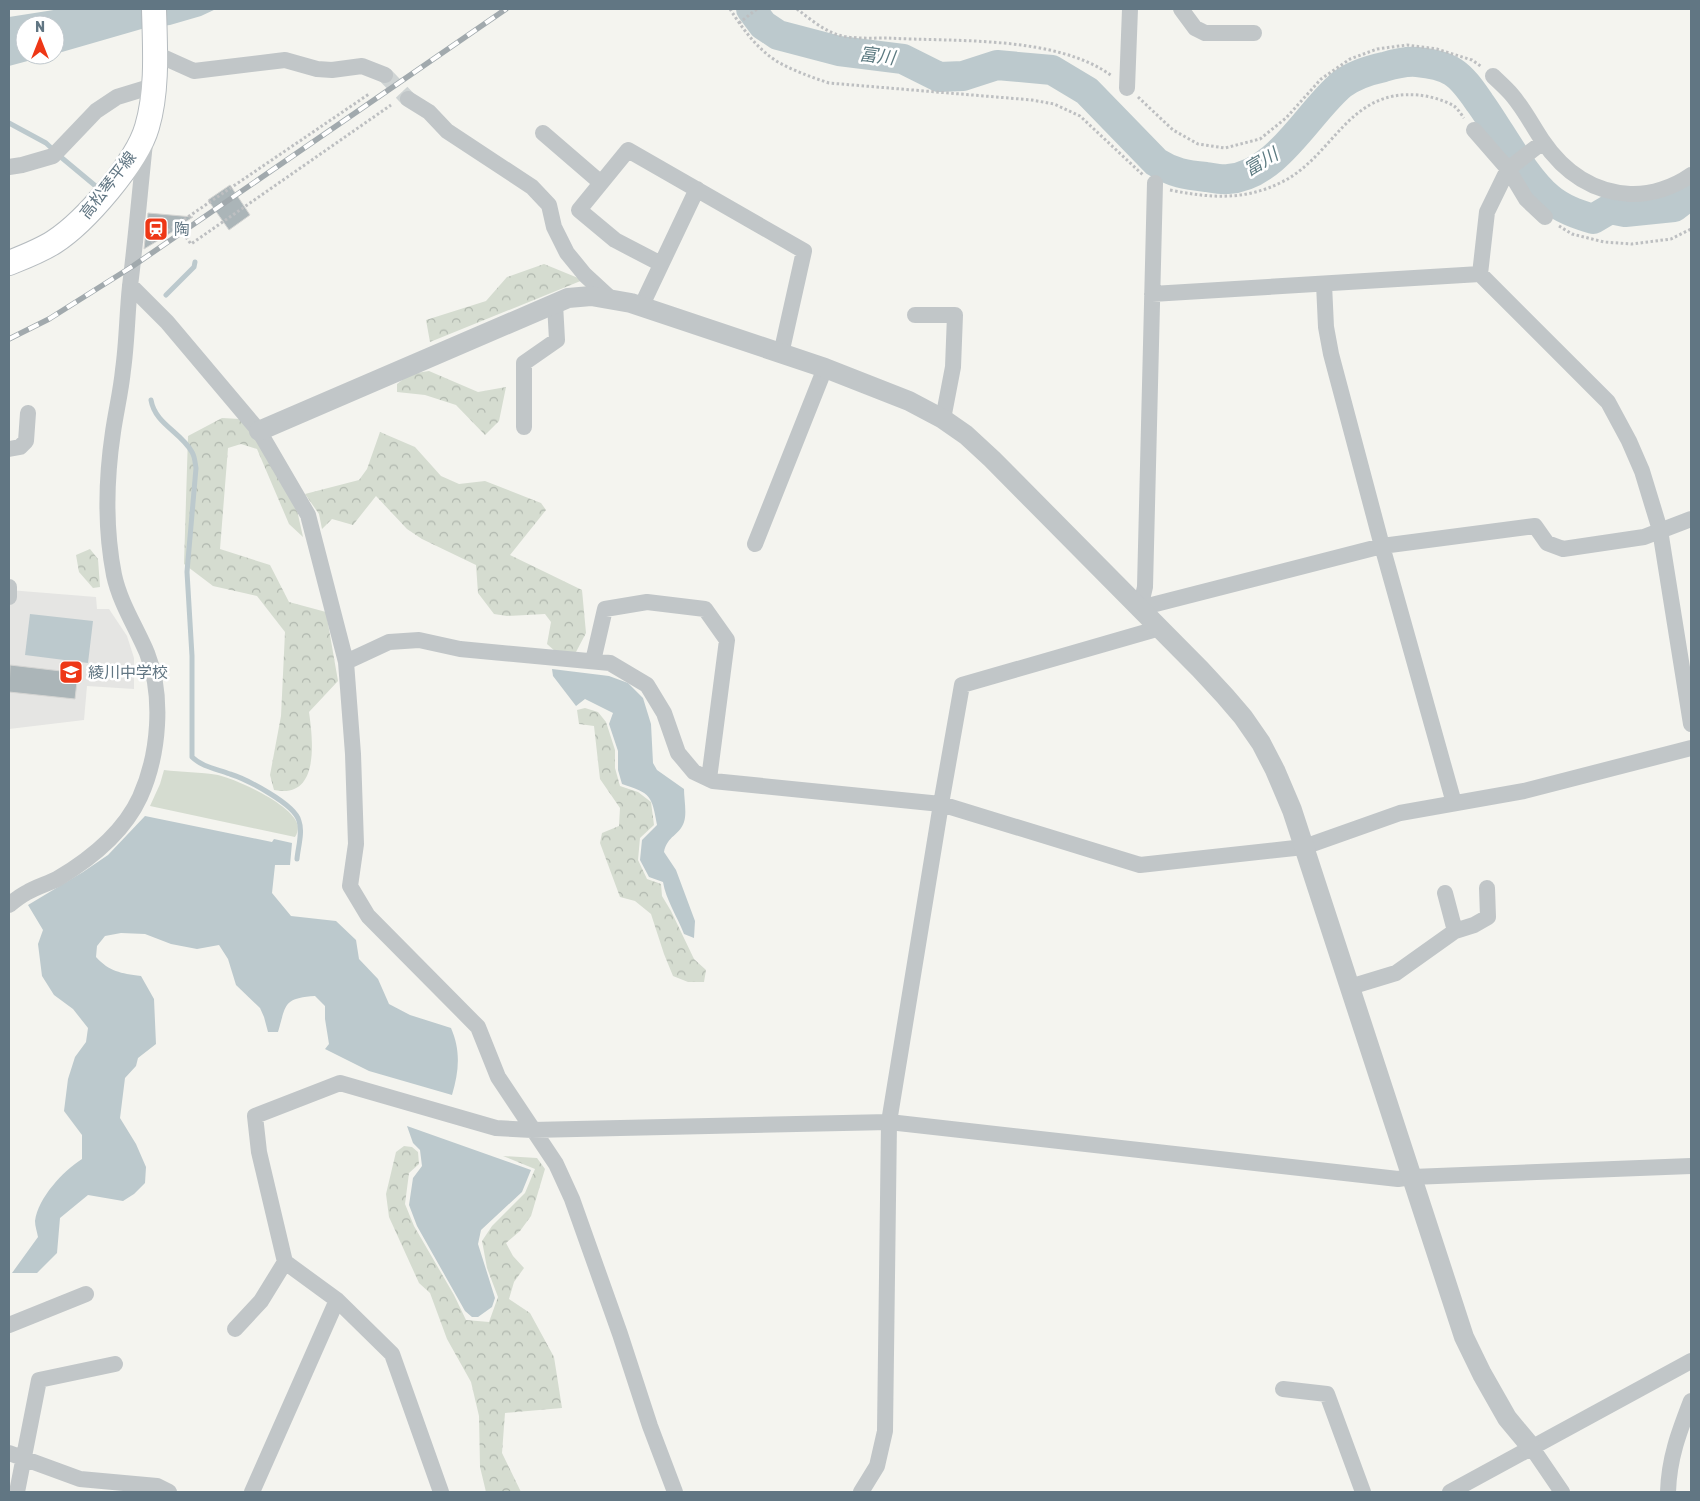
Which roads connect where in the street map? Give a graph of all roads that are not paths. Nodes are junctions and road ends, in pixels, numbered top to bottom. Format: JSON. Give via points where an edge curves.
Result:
{"nodes":[{"id":1,"x":1130,"y":9,"type":"edge"},
{"id":2,"x":1181,"y":9,"type":"edge"},
{"id":3,"x":154,"y":19,"type":"edge"},
{"id":4,"x":1254,"y":33,"type":"dead end"},
{"id":5,"x":154,"y":53,"type":"junction"},
{"id":6,"x":385,"y":75,"type":"tunnel mouth"},
{"id":7,"x":1493,"y":76,"type":"road end"},
{"id":8,"x":153,"y":86,"type":"junction"},
{"id":9,"x":1127,"y":88,"type":"road end"},
{"id":10,"x":408,"y":98,"type":"tunnel mouth"},
{"id":11,"x":147,"y":128,"type":"junction"},
{"id":12,"x":1474,"y":130,"type":"road end"},
{"id":13,"x":543,"y":133,"type":"dead end"},
{"id":14,"x":1542,"y":144,"type":"junction"},
{"id":15,"x":9,"y":168,"type":"edge"},
{"id":16,"x":1510,"y":168,"type":"junction"},
{"id":17,"x":1691,"y":175,"type":"edge"},
{"id":18,"x":601,"y":183,"type":"junction"},
{"id":19,"x":1155,"y":183,"type":"road end"},
{"id":20,"x":697,"y":189,"type":"junction"},
{"id":21,"x":1546,"y":217,"type":"road end"},
{"id":22,"x":9,"y":263,"type":"edge"},
{"id":23,"x":661,"y":264,"type":"junction"},
{"id":24,"x":1480,"y":274,"type":"junction"},
{"id":25,"x":1324,"y":284,"type":"junction"},
{"id":26,"x":130,"y":286,"type":"junction"},
{"id":27,"x":1152,"y":294,"type":"junction"},
{"id":28,"x":610,"y":298,"type":"junction"},
{"id":29,"x":555,"y":304,"type":"junction"},
{"id":30,"x":641,"y":307,"type":"junction"},
{"id":31,"x":915,"y":315,"type":"dead end"},
{"id":32,"x":781,"y":354,"type":"junction"},
{"id":33,"x":825,"y":368,"type":"junction"},
{"id":34,"x":28,"y":413,"type":"dead end"},
{"id":35,"x":943,"y":419,"type":"junction"},
{"id":36,"x":524,"y":427,"type":"dead end"},
{"id":37,"x":259,"y":431,"type":"junction"},
{"id":38,"x":9,"y":449,"type":"edge"},
{"id":39,"x":1691,"y":519,"type":"edge"},
{"id":40,"x":1660,"y":530,"type":"junction"},
{"id":41,"x":755,"y":544,"type":"dead end"},
{"id":42,"x":1382,"y":546,"type":"junction"},
{"id":43,"x":9,"y":587,"type":"edge"},
{"id":44,"x":9,"y":596,"type":"edge"},
{"id":45,"x":1140,"y":608,"type":"junction"},
{"id":46,"x":1160,"y":628,"type":"junction"},
{"id":47,"x":593,"y":661,"type":"junction"},
{"id":48,"x":346,"y":662,"type":"junction"},
{"id":49,"x":1691,"y":724,"type":"edge"},
{"id":50,"x":1691,"y":748,"type":"edge"},
{"id":51,"x":709,"y":779,"type":"junction"},
{"id":52,"x":1454,"y":802,"type":"junction"},
{"id":53,"x":940,"y":804,"type":"junction"},
{"id":54,"x":1304,"y":847,"type":"junction"},
{"id":55,"x":1487,"y":888,"type":"dead end"},
{"id":56,"x":1445,"y":893,"type":"dead end"},
{"id":57,"x":9,"y":905,"type":"edge"},
{"id":58,"x":1455,"y":930,"type":"junction"},
{"id":59,"x":1350,"y":987,"type":"junction"},
{"id":60,"x":888,"y":1122,"type":"junction"},
{"id":61,"x":532,"y":1130,"type":"junction"},
{"id":62,"x":1691,"y":1166,"type":"edge"},
{"id":63,"x":1412,"y":1177,"type":"junction"},
{"id":64,"x":285,"y":1262,"type":"junction"},
{"id":65,"x":86,"y":1294,"type":"dead end"},
{"id":66,"x":337,"y":1300,"type":"junction"},
{"id":67,"x":9,"y":1326,"type":"edge"},
{"id":68,"x":235,"y":1329,"type":"dead end"},
{"id":69,"x":1691,"y":1361,"type":"edge"},
{"id":70,"x":115,"y":1364,"type":"dead end"},
{"id":71,"x":1283,"y":1389,"type":"dead end"},
{"id":72,"x":1691,"y":1401,"type":"edge"},
{"id":73,"x":1532,"y":1448,"type":"junction"},
{"id":74,"x":9,"y":1453,"type":"edge"},
{"id":75,"x":25,"y":1460,"type":"junction"},
{"id":76,"x":17,"y":1492,"type":"edge"},
{"id":77,"x":169,"y":1492,"type":"edge"},
{"id":78,"x":252,"y":1492,"type":"edge"},
{"id":79,"x":441,"y":1492,"type":"edge"},
{"id":80,"x":675,"y":1492,"type":"edge"},
{"id":81,"x":861,"y":1492,"type":"edge"},
{"id":82,"x":1363,"y":1492,"type":"edge"},
{"id":83,"x":1450,"y":1492,"type":"edge"},
{"id":84,"x":1562,"y":1492,"type":"edge"},
{"id":85,"x":1668,"y":1492,"type":"edge"}],
"edges":[{"from":1,"to":9,"type":"street"},
{"from":2,"to":4,"type":"street","via":[[1196,28],[1205,33]]},
{"from":3,"to":5,"type":"main road","name":"高松琴平線"},
{"from":5,"to":6,"type":"street","via":[[194,71],[285,60],[317,69],[362,66]]},
{"from":5,"to":8,"type":"main road","name":"高松琴平線"},
{"from":7,"to":14,"type":"street","via":[[1513,96]]},
{"from":8,"to":11,"type":"main road","name":"高松琴平線"},
{"from":8,"to":15,"type":"street","via":[[117,97],[103,106],[56,153]]},
{"from":10,"to":28,"type":"street","via":[[429,112],[447,131],[532,187],[549,205],[554,227],[567,253]]},
{"from":11,"to":22,"type":"main road","name":"高松琴平線","via":[[121,173],[74,227],[54,243]]},
{"from":11,"to":26,"type":"street"},
{"from":12,"to":16,"type":"street"},
{"from":13,"to":18,"type":"street"},
{"from":14,"to":16,"type":"street"},
{"from":14,"to":17,"type":"street","via":[[1569,171],[1589,184],[1616,193],[1644,194],[1668,187]]},
{"from":16,"to":21,"type":"street","via":[[1526,199]]},
{"from":16,"to":24,"type":"street","via":[[1487,212]]},
{"from":18,"to":20,"type":"street","via":[[628,150]]},
{"from":18,"to":23,"type":"street","via":[[579,210],[615,240]]},
{"from":19,"to":27,"type":"street"},
{"from":20,"to":23,"type":"street"},
{"from":20,"to":32,"type":"street","via":[[804,250]]},
{"from":23,"to":30,"type":"street"},
{"from":24,"to":25,"type":"street"},
{"from":24,"to":40,"type":"street","via":[[1608,402],[1642,471]]},
{"from":25,"to":27,"type":"street"},
{"from":25,"to":42,"type":"street","via":[[1331,354]]},
{"from":26,"to":37,"type":"street","via":[[168,322]]},
{"from":26,"to":57,"type":"street","via":[[124,370],[111,449],[108,522],[114,577],[152,672],[156,692],[156,738],[146,782],[126,820],[84,861]]},
{"from":27,"to":45,"type":"street","via":[[1145,587]]},
{"from":28,"to":29,"type":"street","via":[[568,298]]},
{"from":28,"to":30,"type":"street"},
{"from":29,"to":36,"type":"street","via":[[557,340],[524,363]]},
{"from":29,"to":37,"type":"street"},
{"from":30,"to":32,"type":"street"},
{"from":31,"to":35,"type":"street","via":[[955,315],[953,367]]},
{"from":32,"to":33,"type":"street"},
{"from":33,"to":35,"type":"street","via":[[909,400]]},
{"from":33,"to":41,"type":"street"},
{"from":34,"to":38,"type":"street","via":[[26,441],[20,447]]},
{"from":35,"to":45,"type":"street","via":[[992,459]]},
{"from":37,"to":48,"type":"street","via":[[308,515]]},
{"from":39,"to":40,"type":"street"},
{"from":40,"to":42,"type":"street","via":[[1644,537],[1563,549],[1547,543],[1535,526]]},
{"from":40,"to":49,"type":"street"},
{"from":42,"to":45,"type":"street"},
{"from":42,"to":52,"type":"street"},
{"from":43,"to":44,"type":"street"},
{"from":45,"to":46,"type":"street"},
{"from":46,"to":53,"type":"street","via":[[962,685]]},
{"from":46,"to":54,"type":"street","via":[[1224,696],[1260,743],[1292,810]]},
{"from":47,"to":48,"type":"street","via":[[460,649],[419,640],[389,642]]},
{"from":47,"to":51,"type":"street","via":[[610,663],[647,685],[664,713],[678,753],[694,772]]},
{"from":47,"to":51,"type":"street","via":[[604,609],[647,602],[705,609],[728,640]]},
{"from":48,"to":61,"type":"street","via":[[356,844],[350,886],[368,916],[478,1027],[498,1077]]},
{"from":50,"to":52,"type":"street","via":[[1524,791]]},
{"from":51,"to":53,"type":"street"},
{"from":52,"to":54,"type":"street","via":[[1400,813]]},
{"from":53,"to":54,"type":"street","via":[[1140,865]]},
{"from":53,"to":60,"type":"street"},
{"from":54,"to":59,"type":"street"},
{"from":55,"to":58,"type":"street","via":[[1488,917],[1474,926]]},
{"from":56,"to":58,"type":"street"},
{"from":58,"to":59,"type":"street","via":[[1396,973]]},
{"from":59,"to":63,"type":"street"},
{"from":60,"to":61,"type":"street"},
{"from":60,"to":63,"type":"street","via":[[1398,1179]]},
{"from":60,"to":81,"type":"street","via":[[886,1431],[877,1466]]},
{"from":61,"to":64,"type":"street","via":[[496,1128],[340,1083],[255,1116],[258,1152]]},
{"from":61,"to":80,"type":"street","via":[[556,1164],[572,1200]]},
{"from":62,"to":63,"type":"street"},
{"from":63,"to":73,"type":"street","via":[[1464,1337],[1507,1418]]},
{"from":64,"to":66,"type":"street"},
{"from":64,"to":68,"type":"street","via":[[261,1301]]},
{"from":65,"to":67,"type":"street"},
{"from":66,"to":78,"type":"street"},
{"from":66,"to":79,"type":"street","via":[[392,1354]]},
{"from":69,"to":73,"type":"street"},
{"from":70,"to":75,"type":"street","via":[[39,1380]]},
{"from":71,"to":82,"type":"street","via":[[1327,1394]]},
{"from":72,"to":85,"type":"street","via":[[1675,1440]]},
{"from":73,"to":83,"type":"street"},
{"from":73,"to":84,"type":"street"},
{"from":74,"to":75,"type":"street"},
{"from":75,"to":76,"type":"street"},
{"from":75,"to":77,"type":"street","via":[[80,1480],[157,1486]]}]}
